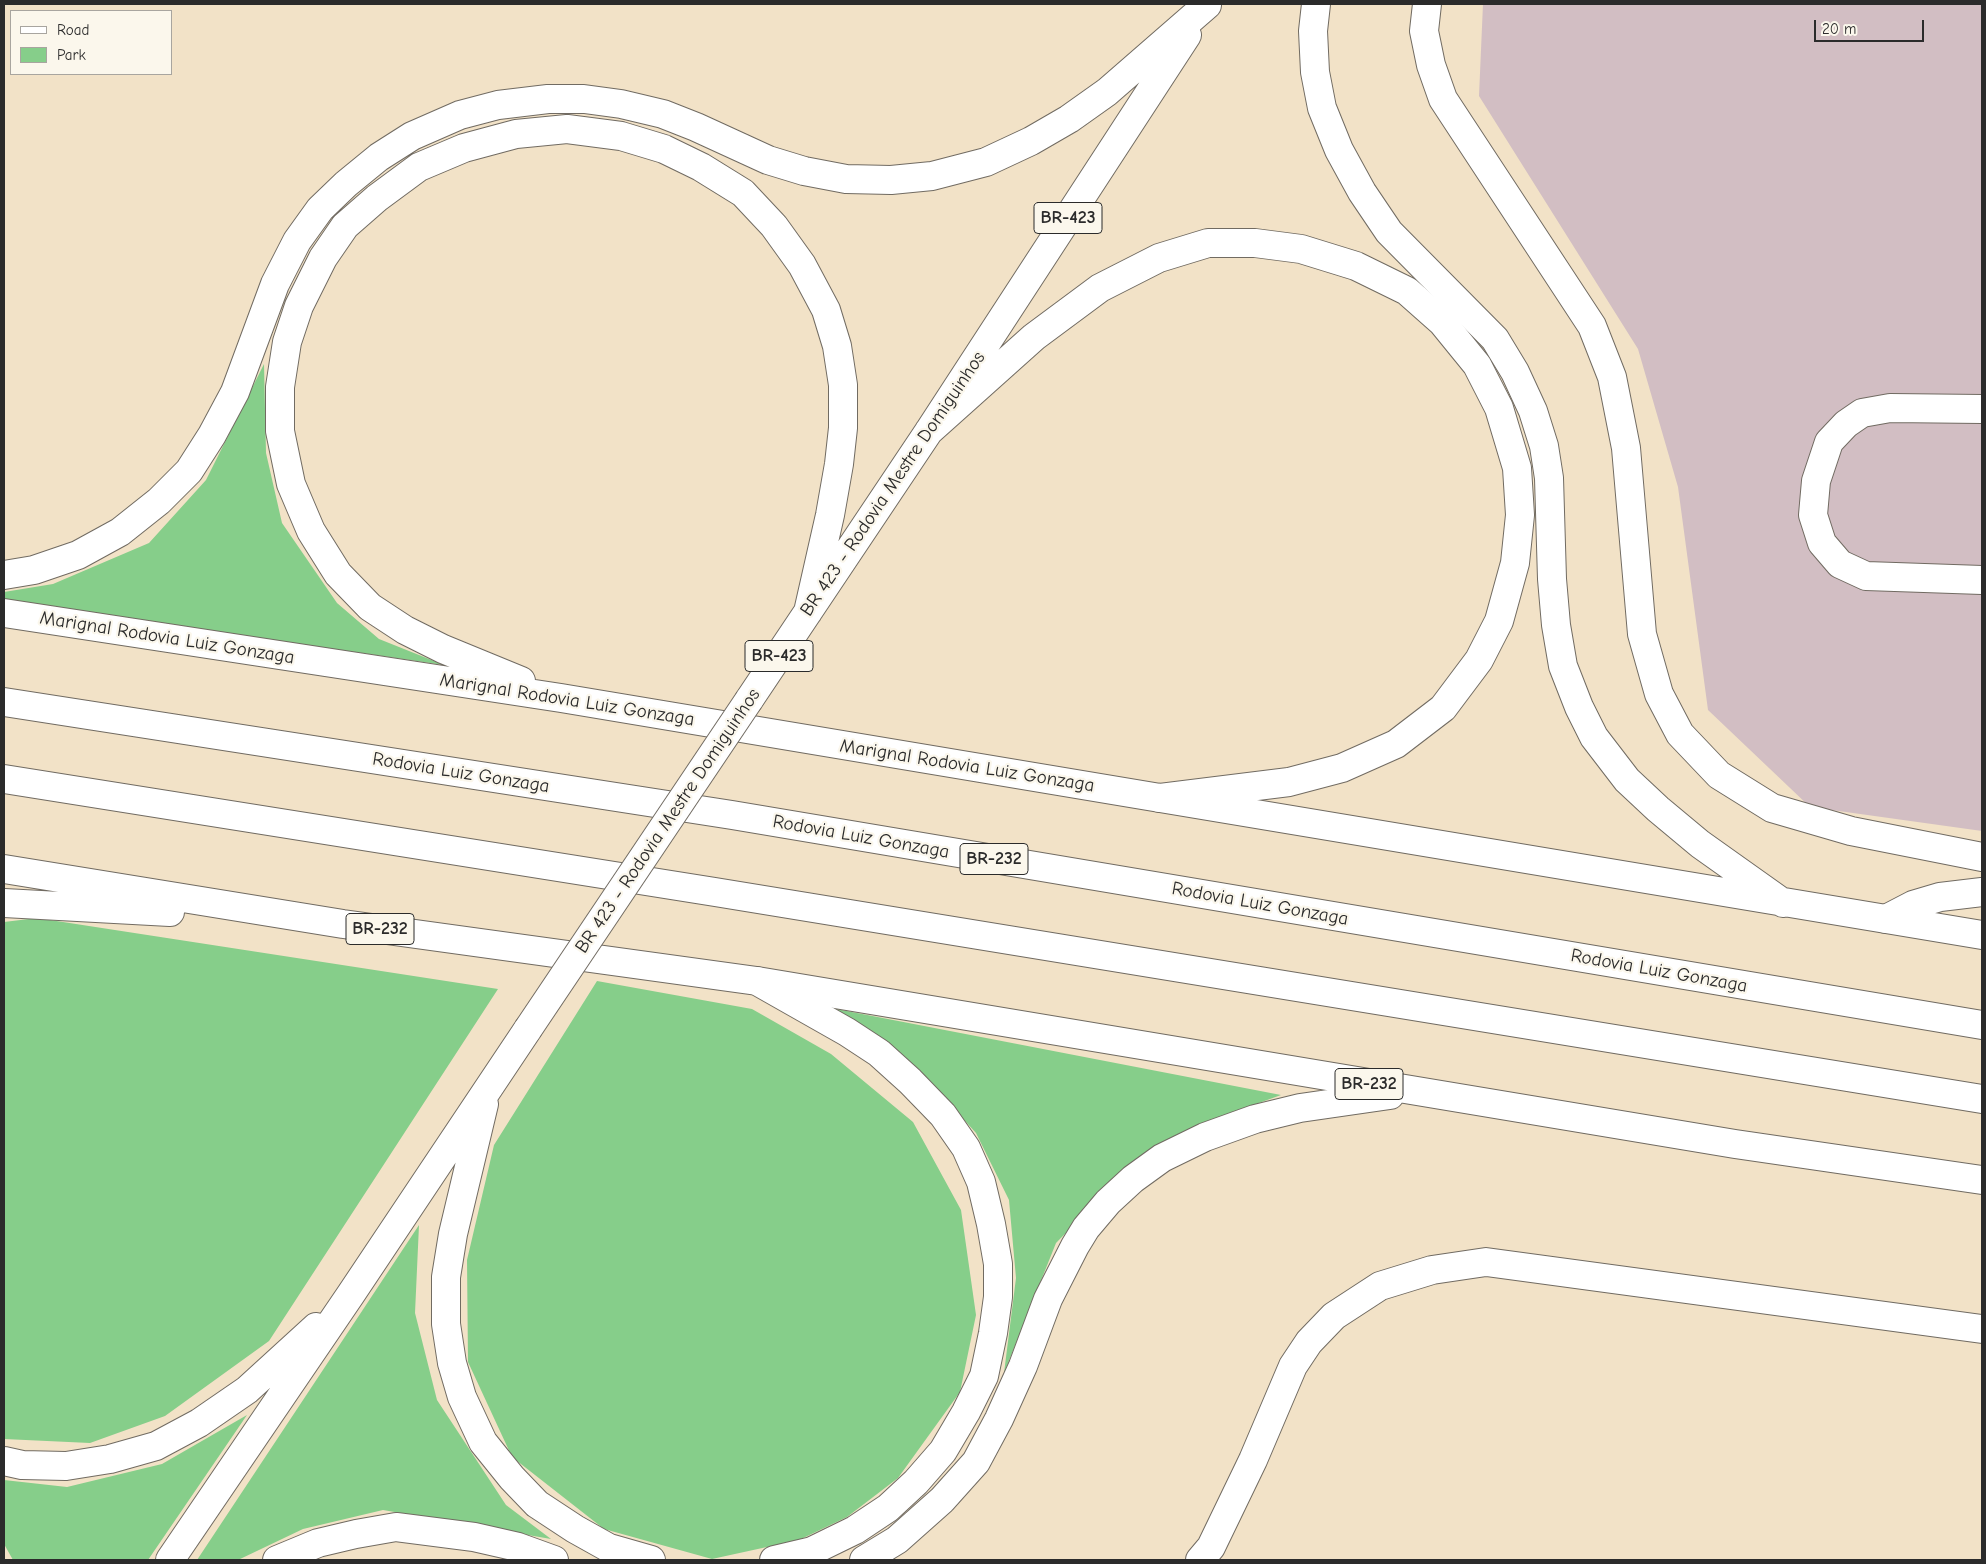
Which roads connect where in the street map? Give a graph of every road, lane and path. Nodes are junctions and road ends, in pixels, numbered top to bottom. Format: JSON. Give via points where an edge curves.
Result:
{"nodes":[{"id":1,"x":1207,"y":4,"type":"edge"},
{"id":2,"x":1316,"y":4,"type":"edge"},
{"id":3,"x":1427,"y":4,"type":"edge"},
{"id":4,"x":1982,"y":410,"type":"edge"},
{"id":5,"x":929,"y":431,"type":"junction"},
{"id":6,"x":4,"y":575,"type":"edge"},
{"id":7,"x":1982,"y":580,"type":"edge"},
{"id":8,"x":808,"y":612,"type":"junction"},
{"id":9,"x":4,"y":613,"type":"edge"},
{"id":10,"x":560,"y":698,"type":"junction"},
{"id":11,"x":4,"y":702,"type":"edge"},
{"id":12,"x":4,"y":779,"type":"edge"},
{"id":13,"x":1160,"y":798,"type":"junction"},
{"id":14,"x":1982,"y":857,"type":"edge"},
{"id":15,"x":4,"y":869,"type":"edge"},
{"id":16,"x":1982,"y":892,"type":"edge"},
{"id":17,"x":4,"y":903,"type":"edge"},
{"id":18,"x":1783,"y":903,"type":"junction"},
{"id":19,"x":1886,"y":919,"type":"junction"},
{"id":20,"x":343,"y":924,"type":"junction"},
{"id":21,"x":1982,"y":935,"type":"edge"},
{"id":22,"x":757,"y":981,"type":"junction"},
{"id":23,"x":1982,"y":1025,"type":"edge"},
{"id":24,"x":489,"y":1086,"type":"junction"},
{"id":25,"x":1416,"y":1092,"type":"junction"},
{"id":26,"x":1982,"y":1098,"type":"edge"},
{"id":27,"x":1982,"y":1180,"type":"edge"},
{"id":28,"x":351,"y":1294,"type":"junction"},
{"id":29,"x":1982,"y":1329,"type":"edge"},
{"id":30,"x":4,"y":1461,"type":"edge"},
{"id":31,"x":170,"y":1560,"type":"edge"},
{"id":32,"x":277,"y":1560,"type":"edge"},
{"id":33,"x":554,"y":1560,"type":"edge"},
{"id":34,"x":651,"y":1560,"type":"edge"},
{"id":35,"x":774,"y":1560,"type":"edge"},
{"id":36,"x":864,"y":1560,"type":"edge"},
{"id":37,"x":1200,"y":1560,"type":"edge"}],
"edges":[{"from":1,"to":5,"type":"main road","name":"BR 423 - Rodovia Mestre Domiguinhos","number":"BR-423"},
{"from":1,"to":6,"type":"main road","via":[[1107,92],[1069,119],[986,162],[932,176],[891,180],[846,179],[804,171],[768,160],[663,114],[584,99],[548,99],[498,105],[460,115],[412,136],[346,184],[320,210],[297,241],[275,284],[235,392],[189,471],[159,501],[120,532],[78,555],[34,570]]},
{"from":2,"to":18,"type":"main road","via":[[1313,31],[1315,72],[1322,108],[1338,150],[1389,232],[1495,339],[1516,372],[1533,412],[1544,446],[1549,478],[1552,579],[1563,666],[1594,737],[1627,780],[1658,809],[1700,844]]},
{"from":3,"to":14,"type":"main road","via":[[1424,31],[1443,99],[1592,326],[1612,377],[1626,448],[1642,634],[1659,694],[1680,734],[1719,775],[1772,808],[1851,831]]},
{"from":4,"to":7,"type":"main road","via":[[1890,408],[1862,414],[1846,424],[1829,442],[1816,481],[1813,515],[1822,543],[1840,564],[1866,576]]},
{"from":5,"to":8,"type":"main road","name":"BR 423 - Rodovia Mestre Domiguinhos","number":"BR-423"},
{"from":5,"to":13,"type":"main road","via":[[1034,338],[1100,288],[1159,258],[1208,243],[1255,243],[1301,249],[1356,266],[1407,291],[1442,322],[1477,365],[1499,408],[1517,468],[1520,515],[1515,563],[1499,621],[1479,660],[1443,708],[1396,744],[1342,768],[1289,782]]},
{"from":8,"to":10,"type":"main road","via":[[839,464],[843,385],[837,346],[826,310],[802,265],[774,226],[743,192],[701,167],[664,149],[621,136],[567,129],[516,134],[464,148],[419,167],[377,198],[345,226],[323,258],[299,306],[287,342],[280,387],[280,431],[291,484],[311,531],[338,574],[370,607],[443,649]]},
{"from":8,"to":24,"type":"main road","name":"BR 423 - Rodovia Mestre Domiguinhos","number":"BR-423","bridge":true},
{"from":9,"to":10,"type":"main road","name":"Marignal Rodovia Luiz Gonzaga"},
{"from":10,"to":13,"type":"main road","name":"Marignal Rodovia Luiz Gonzaga"},
{"from":11,"to":23,"type":"main road","name":"Rodovia Luiz Gonzaga","number":"BR-232","via":[[722,814]]},
{"from":12,"to":26,"type":"main road"},
{"from":13,"to":18,"type":"main road","name":"Marignal Rodovia Luiz Gonzaga"},
{"from":15,"to":20,"type":"main road","number":"BR-232"},
{"from":16,"to":19,"type":"main road","via":[[1940,897],[1913,905]]},
{"from":17,"to":20,"type":"main road"},
{"from":18,"to":19,"type":"main road","name":"Marignal Rodovia Luiz Gonzaga"},
{"from":19,"to":21,"type":"main road","name":"Marignal Rodovia Luiz Gonzaga"},
{"from":20,"to":22,"type":"main road","number":"BR-232"},
{"from":22,"to":25,"type":"main road","number":"BR-232"},
{"from":22,"to":35,"type":"main road","via":[[879,1053],[943,1115],[966,1148],[981,1182],[998,1264],[998,1297],[984,1376],[943,1451],[895,1501],[855,1530],[812,1551]]},
{"from":24,"to":28,"type":"main road","name":"BR 423 - Rodovia Mestre Domiguinhos"},
{"from":24,"to":34,"type":"main road","via":[[446,1276],[446,1324],[462,1397],[483,1442],[537,1504],[609,1548]]},
{"from":25,"to":27,"type":"main road","number":"BR-232"},
{"from":25,"to":36,"type":"main road","via":[[1300,1108],[1255,1119],[1205,1137],[1162,1158],[1133,1180],[1108,1202],[1075,1246],[1048,1299],[999,1419],[976,1462],[942,1500],[897,1540]]},
{"from":28,"to":30,"type":"main road","via":[[247,1390],[156,1446],[110,1459],[66,1466],[22,1465]]},
{"from":28,"to":31,"type":"main road"},
{"from":29,"to":37,"type":"main road","via":[[1486,1262],[1432,1270],[1380,1286],[1334,1316],[1309,1342],[1293,1366],[1211,1547]]},
{"from":32,"to":33,"type":"main road","via":[[318,1543],[396,1527],[474,1536]]}]}
